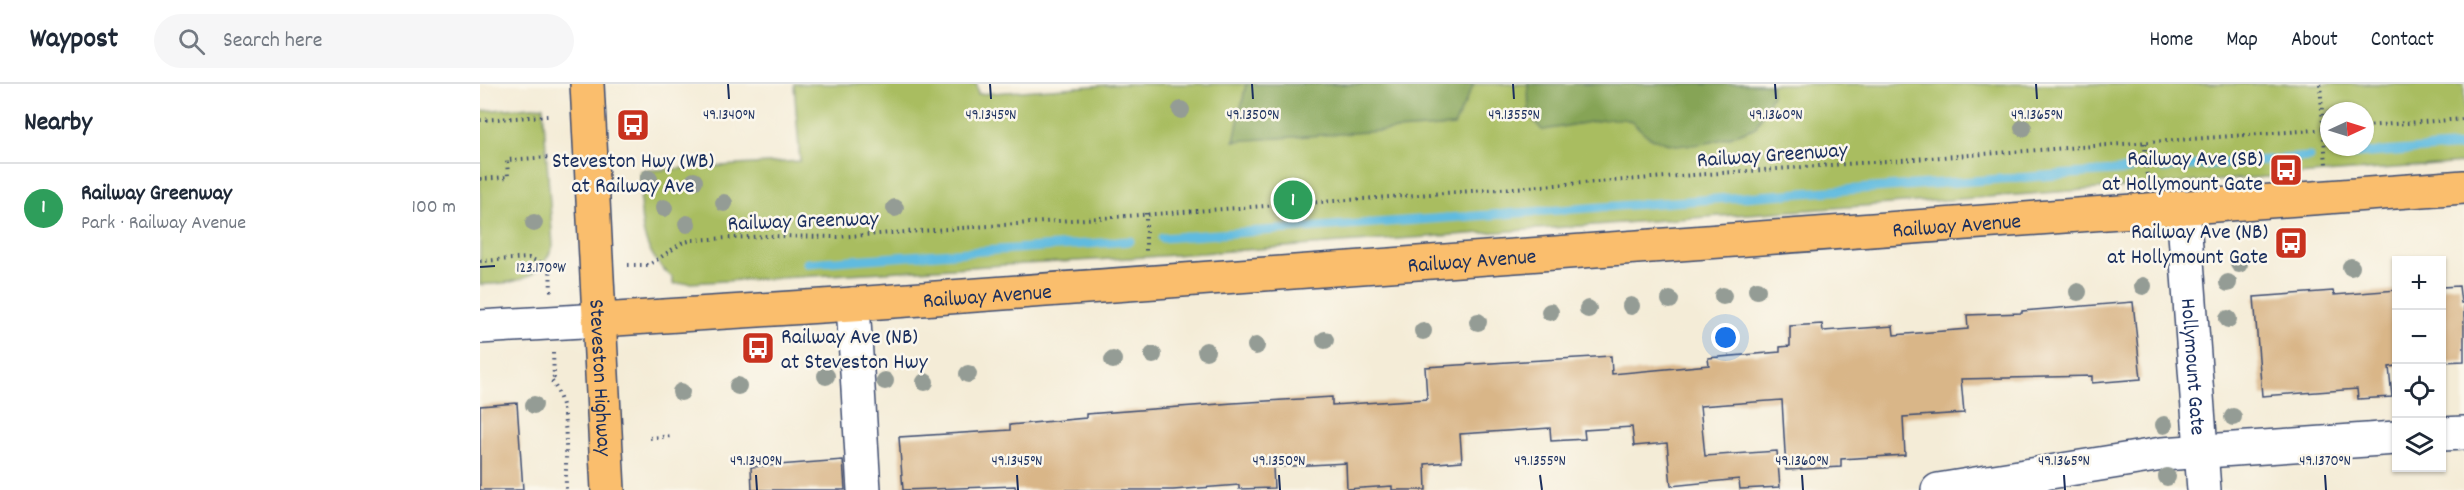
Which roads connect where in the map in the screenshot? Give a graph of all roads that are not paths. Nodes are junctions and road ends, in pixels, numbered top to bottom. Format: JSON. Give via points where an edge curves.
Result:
{"nodes":[{"id":1,"x":587,"y":84,"type":"edge"},
{"id":2,"x":2464,"y":187,"type":"edge"},
{"id":3,"x":2183,"y":207,"type":"junction"},
{"id":4,"x":853,"y":303,"type":"junction"},
{"id":5,"x":600,"y":320,"type":"junction"},
{"id":6,"x":480,"y":327,"type":"edge"},
{"id":7,"x":2464,"y":433,"type":"edge"},
{"id":8,"x":2446,"y":434,"type":"edge"},
{"id":9,"x":2392,"y":438,"type":"edge"},
{"id":10,"x":2201,"y":452,"type":"junction"},
{"id":11,"x":608,"y":490,"type":"edge"},
{"id":12,"x":864,"y":490,"type":"edge"},
{"id":13,"x":1938,"y":490,"type":"edge"},
{"id":14,"x":2204,"y":490,"type":"edge"}],
"edges":[{"from":1,"to":5,"type":"main road","name":"Steveston Highway"},
{"from":2,"to":3,"type":"main road","name":"Railway Avenue"},
{"from":3,"to":4,"type":"main road","name":"Railway Avenue"},
{"from":3,"to":10,"type":"street","name":"Hollymount Gate"},
{"from":4,"to":5,"type":"main road","name":"Railway Avenue"},
{"from":4,"to":12,"type":"street"},
{"from":5,"to":6,"type":"street","name":"Railway Avenue"},
{"from":5,"to":11,"type":"main road","name":"Steveston Highway"},
{"from":7,"to":8,"type":"street"},
{"from":9,"to":10,"type":"street"},
{"from":10,"to":13,"type":"street","via":[[2162,454]]},
{"from":10,"to":14,"type":"street","name":"Hollymount Gate"}]}
